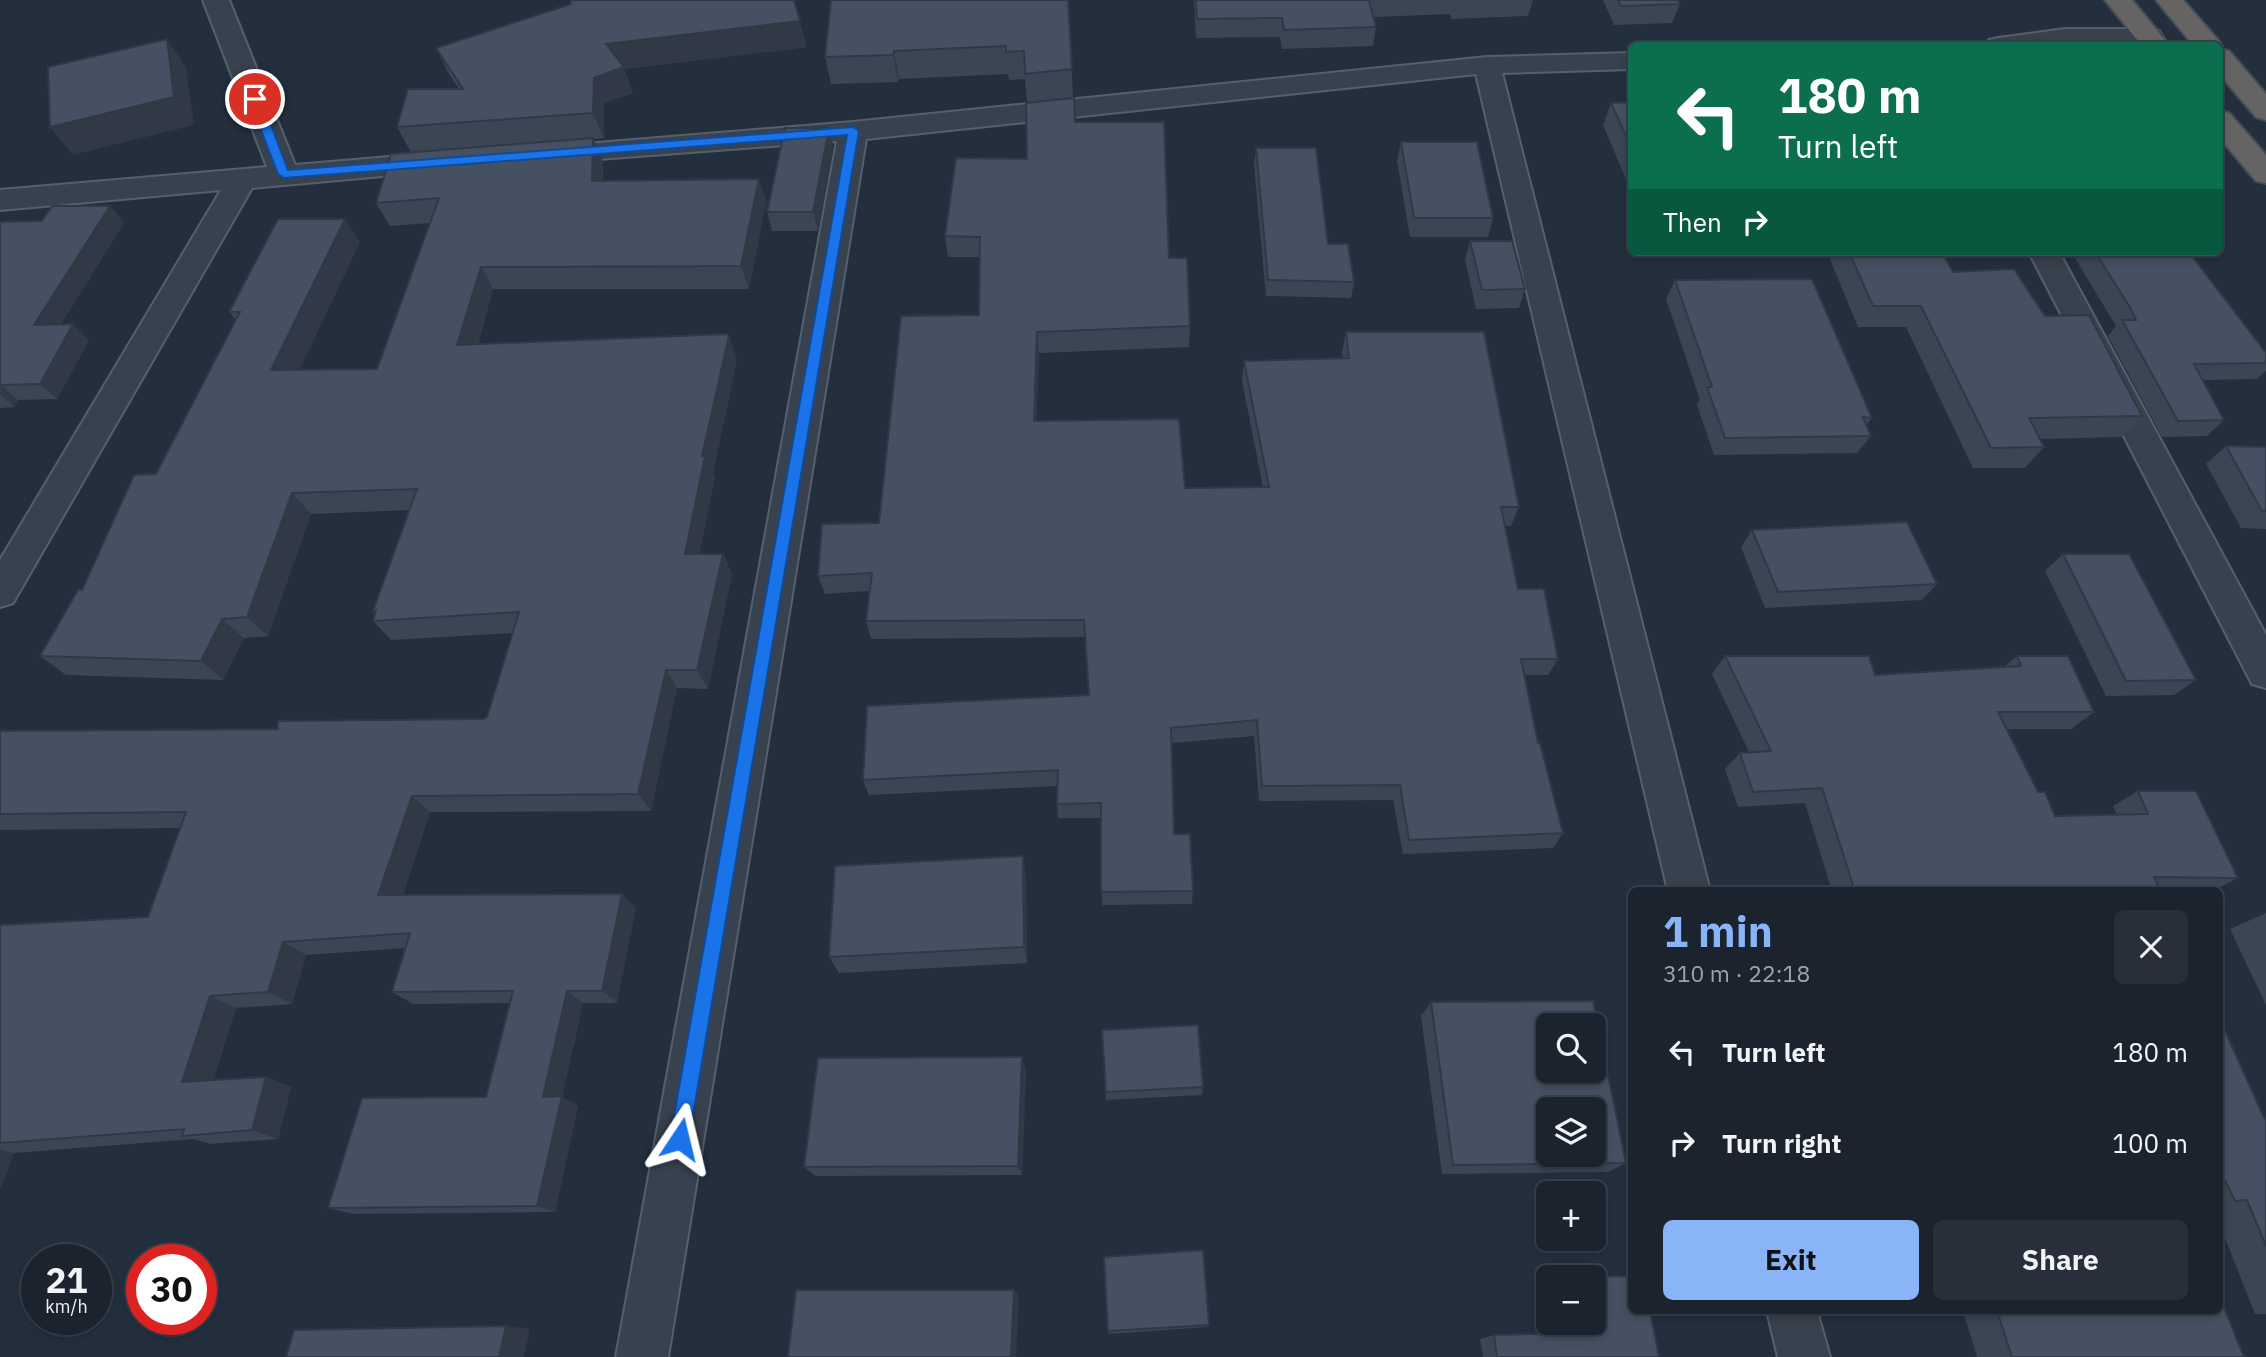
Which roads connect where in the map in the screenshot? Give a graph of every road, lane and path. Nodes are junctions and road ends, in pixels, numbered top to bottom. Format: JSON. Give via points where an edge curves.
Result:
{"nodes":[{"id":1,"x":216,"y":0,"type":"edge"},
{"id":2,"x":2118,"y":0,"type":"edge"},
{"id":3,"x":2169,"y":0,"type":"edge"},
{"id":4,"x":2153,"y":41,"type":"edge"},
{"id":5,"x":2028,"y":42,"type":"edge"},
{"id":6,"x":2206,"y":42,"type":"edge"},
{"id":7,"x":1628,"y":61,"type":"edge"},
{"id":8,"x":2223,"y":62,"type":"edge"},
{"id":9,"x":1487,"y":65,"type":"junction"},
{"id":10,"x":2266,"y":111,"type":"edge"},
{"id":11,"x":2223,"y":124,"type":"edge"},
{"id":12,"x":853,"y":131,"type":"junction"},
{"id":13,"x":520,"y":156,"type":"edge"},
{"id":14,"x":465,"y":160,"type":"edge"},
{"id":15,"x":284,"y":174,"type":"junction"},
{"id":16,"x":2266,"y":174,"type":"edge"},
{"id":17,"x":243,"y":178,"type":"junction"},
{"id":18,"x":0,"y":200,"type":"edge"},
{"id":19,"x":2046,"y":256,"type":"edge"},
{"id":20,"x":0,"y":592,"type":"edge"},
{"id":21,"x":2266,"y":672,"type":"edge"},
{"id":22,"x":1688,"y":887,"type":"edge"},
{"id":23,"x":1793,"y":1314,"type":"edge"},
{"id":24,"x":642,"y":1357,"type":"edge"},
{"id":25,"x":1804,"y":1357,"type":"edge"}],
"edges":[{"from":1,"to":15,"type":"street"},
{"from":2,"to":4,"type":"highway"},
{"from":3,"to":6,"type":"highway"},
{"from":4,"to":5,"type":"street","via":[[2065,37]]},
{"from":7,"to":9,"type":"street"},
{"from":8,"to":10,"type":"highway"},
{"from":9,"to":12,"type":"street"},
{"from":9,"to":22,"type":"street"},
{"from":11,"to":16,"type":"highway"},
{"from":12,"to":13,"type":"street"},
{"from":12,"to":24,"type":"street"},
{"from":14,"to":15,"type":"street"},
{"from":15,"to":17,"type":"street"},
{"from":17,"to":18,"type":"street"},
{"from":17,"to":20,"type":"street"},
{"from":19,"to":21,"type":"street"},
{"from":23,"to":25,"type":"street"}]}
